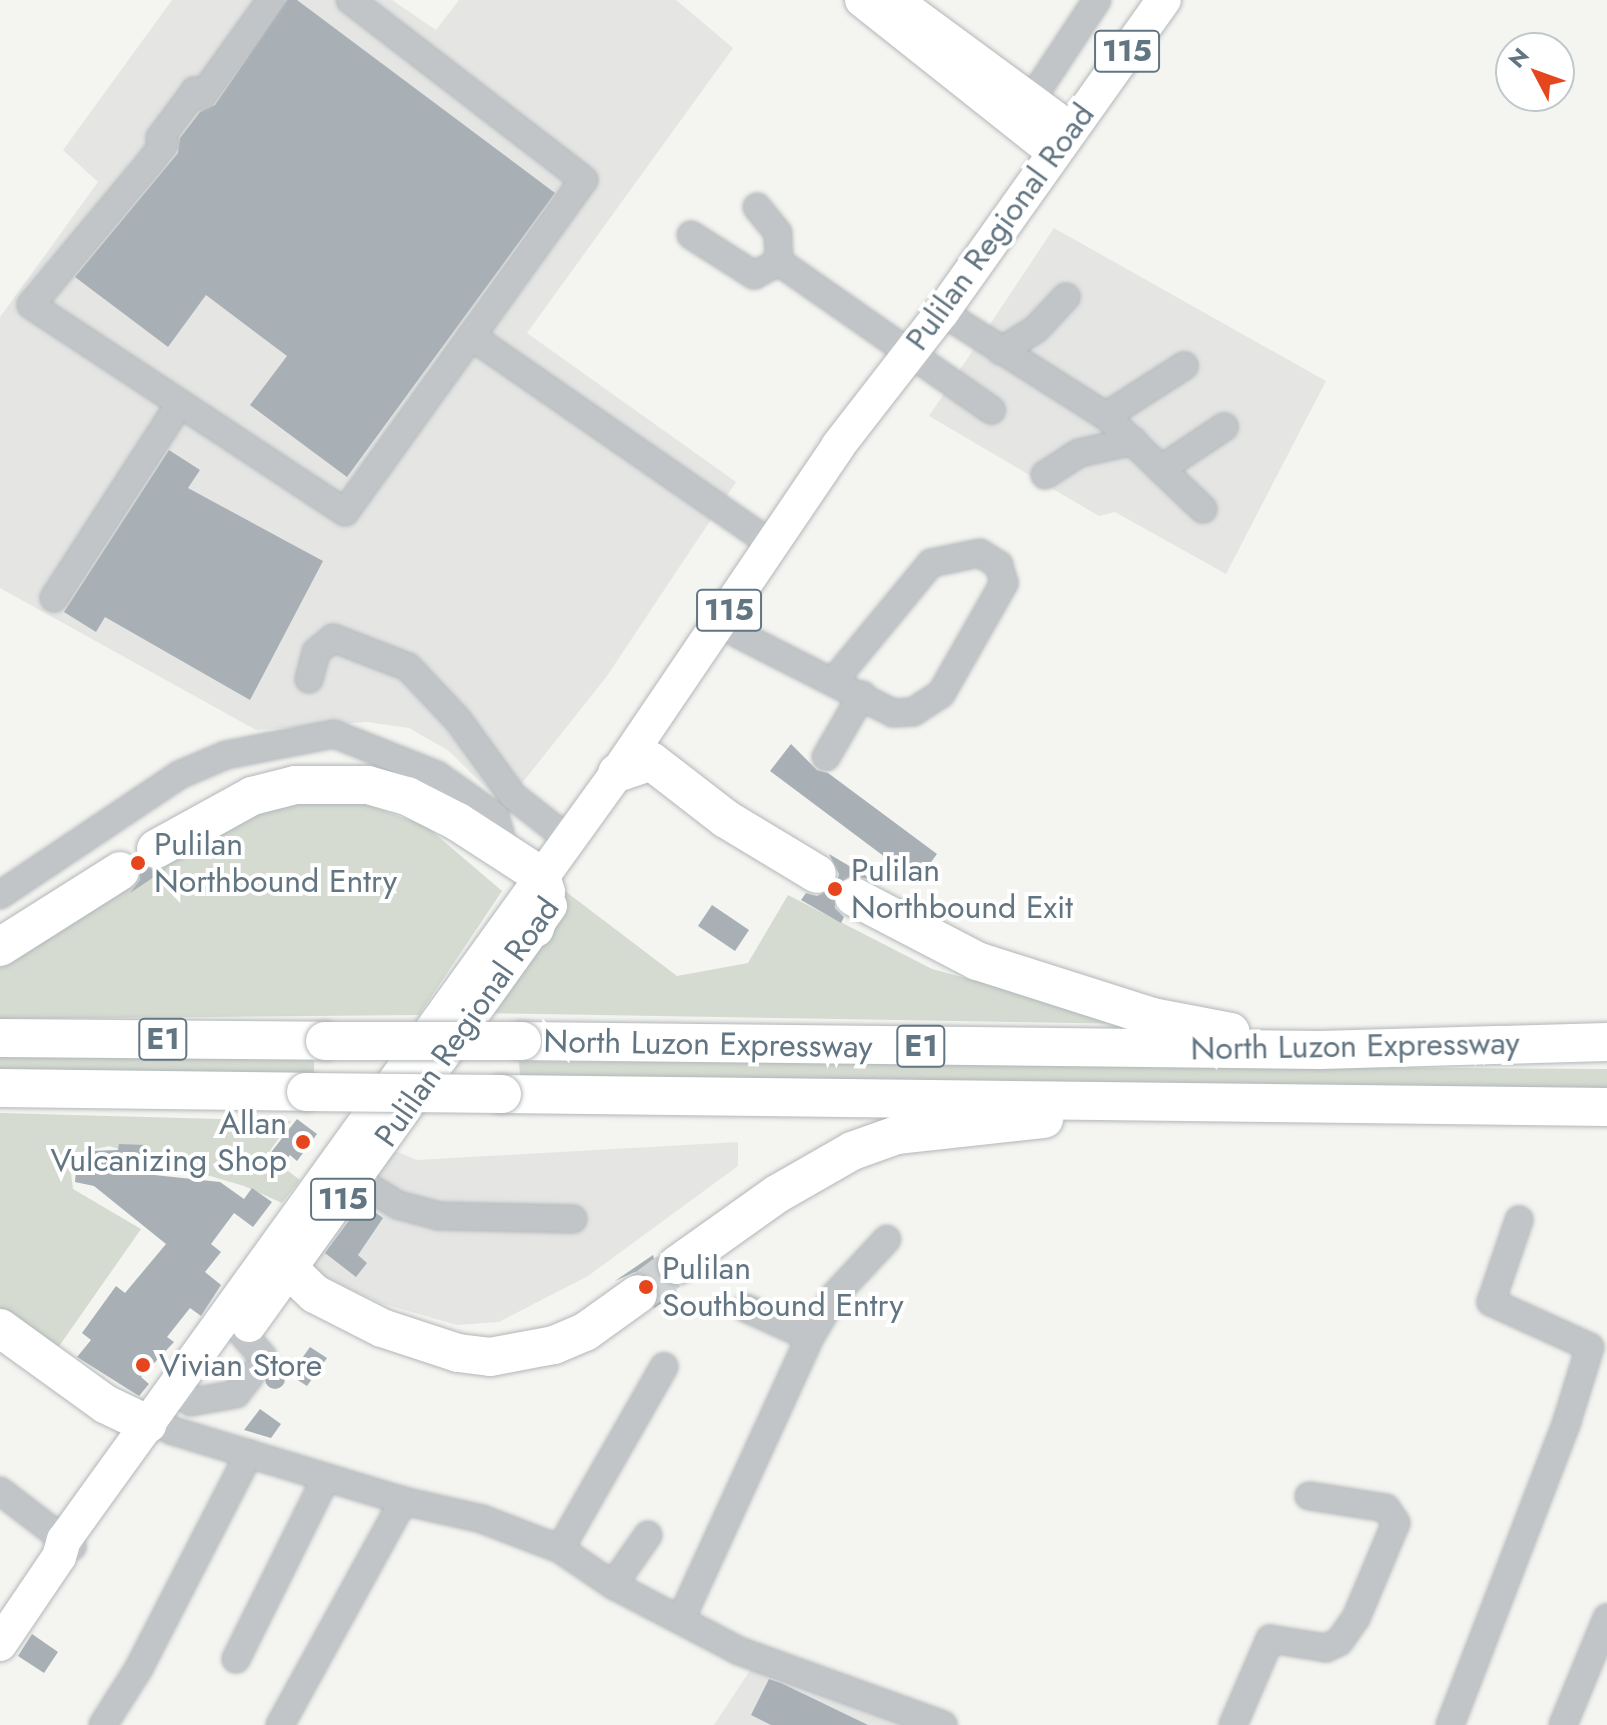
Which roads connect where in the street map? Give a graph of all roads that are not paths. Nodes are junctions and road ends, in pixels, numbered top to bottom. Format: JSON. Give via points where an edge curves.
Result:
{"nodes":[{"id":1,"x":271,"y":0,"type":"edge"},
{"id":2,"x":350,"y":0,"type":"edge"},
{"id":3,"x":862,"y":0,"type":"edge"},
{"id":4,"x":894,"y":0,"type":"edge"},
{"id":5,"x":1097,"y":0,"type":"edge"},
{"id":6,"x":1164,"y":0,"type":"edge"},
{"id":7,"x":1090,"y":101,"type":"junction"},
{"id":8,"x":1034,"y":114,"type":"junction"},
{"id":9,"x":1063,"y":141,"type":"junction"},
{"id":10,"x":1033,"y":184,"type":"junction"},
{"id":11,"x":757,"y":207,"type":"dead end"},
{"id":12,"x":691,"y":235,"type":"dead end"},
{"id":13,"x":779,"y":262,"type":"junction"},
{"id":14,"x":1066,"y":297,"type":"dead end"},
{"id":15,"x":942,"y":312,"type":"junction"},
{"id":16,"x":471,"y":336,"type":"junction"},
{"id":17,"x":1001,"y":351,"type":"junction"},
{"id":18,"x":908,"y":355,"type":"junction"},
{"id":19,"x":1184,"y":366,"type":"dead end"},
{"id":20,"x":180,"y":403,"type":"junction"},
{"id":21,"x":991,"y":410,"type":"dead end"},
{"id":22,"x":866,"y":415,"type":"junction"},
{"id":23,"x":1106,"y":416,"type":"junction"},
{"id":24,"x":1224,"y":427,"type":"dead end"},
{"id":25,"x":1134,"y":441,"type":"junction"},
{"id":26,"x":1161,"y":469,"type":"junction"},
{"id":27,"x":1045,"y":475,"type":"dead end"},
{"id":28,"x":1203,"y":509,"type":"dead end"},
{"id":29,"x":773,"y":545,"type":"junction"},
{"id":30,"x":54,"y":598,"type":"dead end"},
{"id":31,"x":738,"y":634,"type":"junction"},
{"id":32,"x":309,"y":679,"type":"dead end"},
{"id":33,"x":833,"y":682,"type":"junction"},
{"id":34,"x":862,"y":695,"type":"junction"},
{"id":35,"x":826,"y":757,"type":"dead end"},
{"id":36,"x":634,"y":767,"type":"junction"},
{"id":37,"x":568,"y":839,"type":"junction"},
{"id":38,"x":156,"y":849,"type":"dead end"},
{"id":39,"x":505,"y":852,"type":"junction"},
{"id":40,"x":120,"y":871,"type":"dead end"},
{"id":41,"x":817,"y":874,"type":"dead end"},
{"id":42,"x":541,"y":876,"type":"junction"},
{"id":43,"x":0,"y":895,"type":"edge"},
{"id":44,"x":854,"y":897,"type":"dead end"},
{"id":45,"x":535,"y":928,"type":"junction"},
{"id":46,"x":0,"y":947,"type":"edge"},
{"id":47,"x":0,"y":1038,"type":"edge"},
{"id":48,"x":1607,"y":1042,"type":"edge"},
{"id":49,"x":1320,"y":1050,"type":"junction"},
{"id":50,"x":0,"y":1088,"type":"edge"},
{"id":51,"x":1197,"y":1100,"type":"junction"},
{"id":52,"x":1607,"y":1107,"type":"edge"},
{"id":53,"x":357,"y":1180,"type":"junction"},
{"id":54,"x":573,"y":1219,"type":"dead end"},
{"id":55,"x":1519,"y":1220,"type":"dead end"},
{"id":56,"x":295,"y":1224,"type":"junction"},
{"id":57,"x":887,"y":1239,"type":"dead end"},
{"id":58,"x":677,"y":1265,"type":"tunnel mouth"},
{"id":59,"x":291,"y":1271,"type":"junction"},
{"id":60,"x":638,"y":1294,"type":"tunnel mouth"},
{"id":61,"x":746,"y":1308,"type":"dead end"},
{"id":62,"x":0,"y":1328,"type":"edge"},
{"id":63,"x":810,"y":1337,"type":"junction"},
{"id":64,"x":664,"y":1367,"type":"dead end"},
{"id":65,"x":158,"y":1427,"type":"junction"},
{"id":66,"x":249,"y":1454,"type":"junction"},
{"id":67,"x":326,"y":1478,"type":"junction"},
{"id":68,"x":0,"y":1491,"type":"edge"},
{"id":69,"x":1309,"y":1496,"type":"dead end"},
{"id":70,"x":403,"y":1501,"type":"junction"},
{"id":71,"x":648,"y":1535,"type":"dead end"},
{"id":72,"x":65,"y":1547,"type":"junction"},
{"id":73,"x":560,"y":1549,"type":"junction"},
{"id":74,"x":613,"y":1585,"type":"junction"},
{"id":75,"x":1607,"y":1618,"type":"edge"},
{"id":76,"x":681,"y":1619,"type":"junction"},
{"id":77,"x":0,"y":1644,"type":"edge"},
{"id":78,"x":236,"y":1659,"type":"dead end"},
{"id":79,"x":103,"y":1725,"type":"edge"},
{"id":80,"x":280,"y":1725,"type":"edge"},
{"id":81,"x":943,"y":1725,"type":"edge"},
{"id":82,"x":1233,"y":1725,"type":"edge"},
{"id":83,"x":1450,"y":1725,"type":"edge"},
{"id":84,"x":1563,"y":1725,"type":"edge"}],
"edges":[{"from":1,"to":20,"type":"street","via":[[202,96],[195,91],[160,138],[165,143],[151,161],[31,305]]},
{"from":2,"to":16,"type":"street","via":[[584,180]]},
{"from":3,"to":8,"type":"main road"},
{"from":4,"to":8,"type":"main road"},
{"from":5,"to":8,"type":"street"},
{"from":6,"to":7,"type":"main road","name":"Pulilan Regional Road","number":"115"},
{"from":7,"to":8,"type":"main road"},
{"from":7,"to":9,"type":"main road","name":"Pulilan Regional Road","number":"115"},
{"from":8,"to":9,"type":"main road"},
{"from":8,"to":10,"type":"main road"},
{"from":9,"to":10,"type":"main road","name":"Pulilan Regional Road","number":"115"},
{"from":10,"to":15,"type":"main road","name":"Pulilan Regional Road","number":"115"},
{"from":11,"to":13,"type":"street","via":[[778,233]]},
{"from":12,"to":13,"type":"street","via":[[754,275]]},
{"from":13,"to":18,"type":"street"},
{"from":14,"to":17,"type":"street","via":[[1036,329]]},
{"from":15,"to":17,"type":"street"},
{"from":15,"to":18,"type":"main road","name":"Pulilan Regional Road","number":"115"},
{"from":16,"to":20,"type":"street","via":[[345,512]]},
{"from":16,"to":29,"type":"street"},
{"from":17,"to":23,"type":"street"},
{"from":18,"to":21,"type":"street"},
{"from":18,"to":22,"type":"main road","name":"Pulilan Regional Road","number":"115"},
{"from":19,"to":23,"type":"street"},
{"from":20,"to":30,"type":"street"},
{"from":22,"to":29,"type":"main road","name":"Pulilan Regional Road","number":"115","via":[[838,446]]},
{"from":22,"to":31,"type":"main road","name":"Pulilan Regional Road","number":"115","via":[[865,432],[844,478]]},
{"from":23,"to":25,"type":"street"},
{"from":24,"to":26,"type":"street"},
{"from":25,"to":26,"type":"street"},
{"from":25,"to":27,"type":"street","via":[[1079,453]]},
{"from":26,"to":28,"type":"street"},
{"from":29,"to":36,"type":"main road","name":"Pulilan Regional Road","number":"115"},
{"from":31,"to":33,"type":"street"},
{"from":31,"to":36,"type":"main road","name":"Pulilan Regional Road","number":"115"},
{"from":32,"to":37,"type":"street","via":[[316,652],[333,638],[408,667],[458,720],[513,796]]},
{"from":33,"to":34,"type":"street"},
{"from":33,"to":34,"type":"street","via":[[931,563],[980,553],[999,565],[1004,583],[941,694],[913,712],[893,713]]},
{"from":34,"to":35,"type":"street"},
{"from":36,"to":37,"type":"main road","name":"Pulilan Regional Road","number":"115"},
{"from":36,"to":41,"type":"highway"},
{"from":36,"to":45,"type":"main road","name":"Pulilan Regional Road","number":"115"},
{"from":37,"to":42,"type":"main road","name":"Pulilan Regional Road","number":"115"},
{"from":38,"to":39,"type":"highway","via":[[252,796],[331,782],[407,796]]},
{"from":39,"to":42,"type":"highway"},
{"from":39,"to":43,"type":"street","via":[[495,816],[437,775],[334,734],[226,755],[179,775]]},
{"from":40,"to":46,"type":"highway"},
{"from":42,"to":45,"type":"highway","via":[[546,892]]},
{"from":42,"to":56,"type":"main road","name":"Pulilan Regional Road","number":"115"},
{"from":44,"to":49,"type":"highway","via":[[990,966],[1152,1017]]},
{"from":45,"to":53,"type":"main road","name":"Pulilan Regional Road","number":"115"},
{"from":47,"to":49,"type":"highway","name":"North Luzon Expressway","number":"E1","bridge":true},
{"from":48,"to":49,"type":"highway","name":"North Luzon Expressway","number":"E1"},
{"from":50,"to":51,"type":"highway","name":"North Luzon Expressway","number":"E1","bridge":true},
{"from":51,"to":52,"type":"highway","name":"North Luzon Expressway","number":"E1"},
{"from":51,"to":58,"type":"highway","via":[[897,1135],[821,1167]]},
{"from":53,"to":54,"type":"street","via":[[398,1205],[439,1216]]},
{"from":53,"to":59,"type":"main road","name":"Pulilan Regional Road","number":"115"},
{"from":55,"to":83,"type":"street","via":[[1491,1302],[1590,1347],[1567,1421]]},
{"from":56,"to":59,"type":"highway","via":[[289,1244]]},
{"from":56,"to":65,"type":"main road","name":"Pulilan Regional Road","number":"115"},
{"from":57,"to":63,"type":"street","via":[[835,1295]]},
{"from":59,"to":60,"type":"highway","via":[[315,1294],[382,1328],[425,1345],[490,1357],[522,1354],[575,1336]]},
{"from":59,"to":65,"type":"main road","name":"Pulilan Regional Road","number":"115","via":[[252,1355]]},
{"from":61,"to":63,"type":"street"},
{"from":62,"to":65,"type":"highway","via":[[105,1404]]},
{"from":63,"to":76,"type":"street"},
{"from":64,"to":73,"type":"street"},
{"from":65,"to":66,"type":"street"},
{"from":65,"to":72,"type":"main road","name":"Pulilan Regional Road","number":"115"},
{"from":66,"to":67,"type":"street"},
{"from":66,"to":79,"type":"street","via":[[139,1668]]},
{"from":67,"to":70,"type":"street"},
{"from":67,"to":78,"type":"street"},
{"from":68,"to":72,"type":"street"},
{"from":69,"to":82,"type":"street","via":[[1386,1508],[1396,1523],[1356,1618],[1339,1642],[1326,1648],[1270,1639]]},
{"from":70,"to":73,"type":"street","via":[[482,1519]]},
{"from":70,"to":80,"type":"street"},
{"from":71,"to":74,"type":"street"},
{"from":72,"to":77,"type":"main road","number":"115"},
{"from":73,"to":74,"type":"street"},
{"from":74,"to":76,"type":"street"},
{"from":75,"to":84,"type":"street"},
{"from":76,"to":81,"type":"street","via":[[780,1670]]}]}
